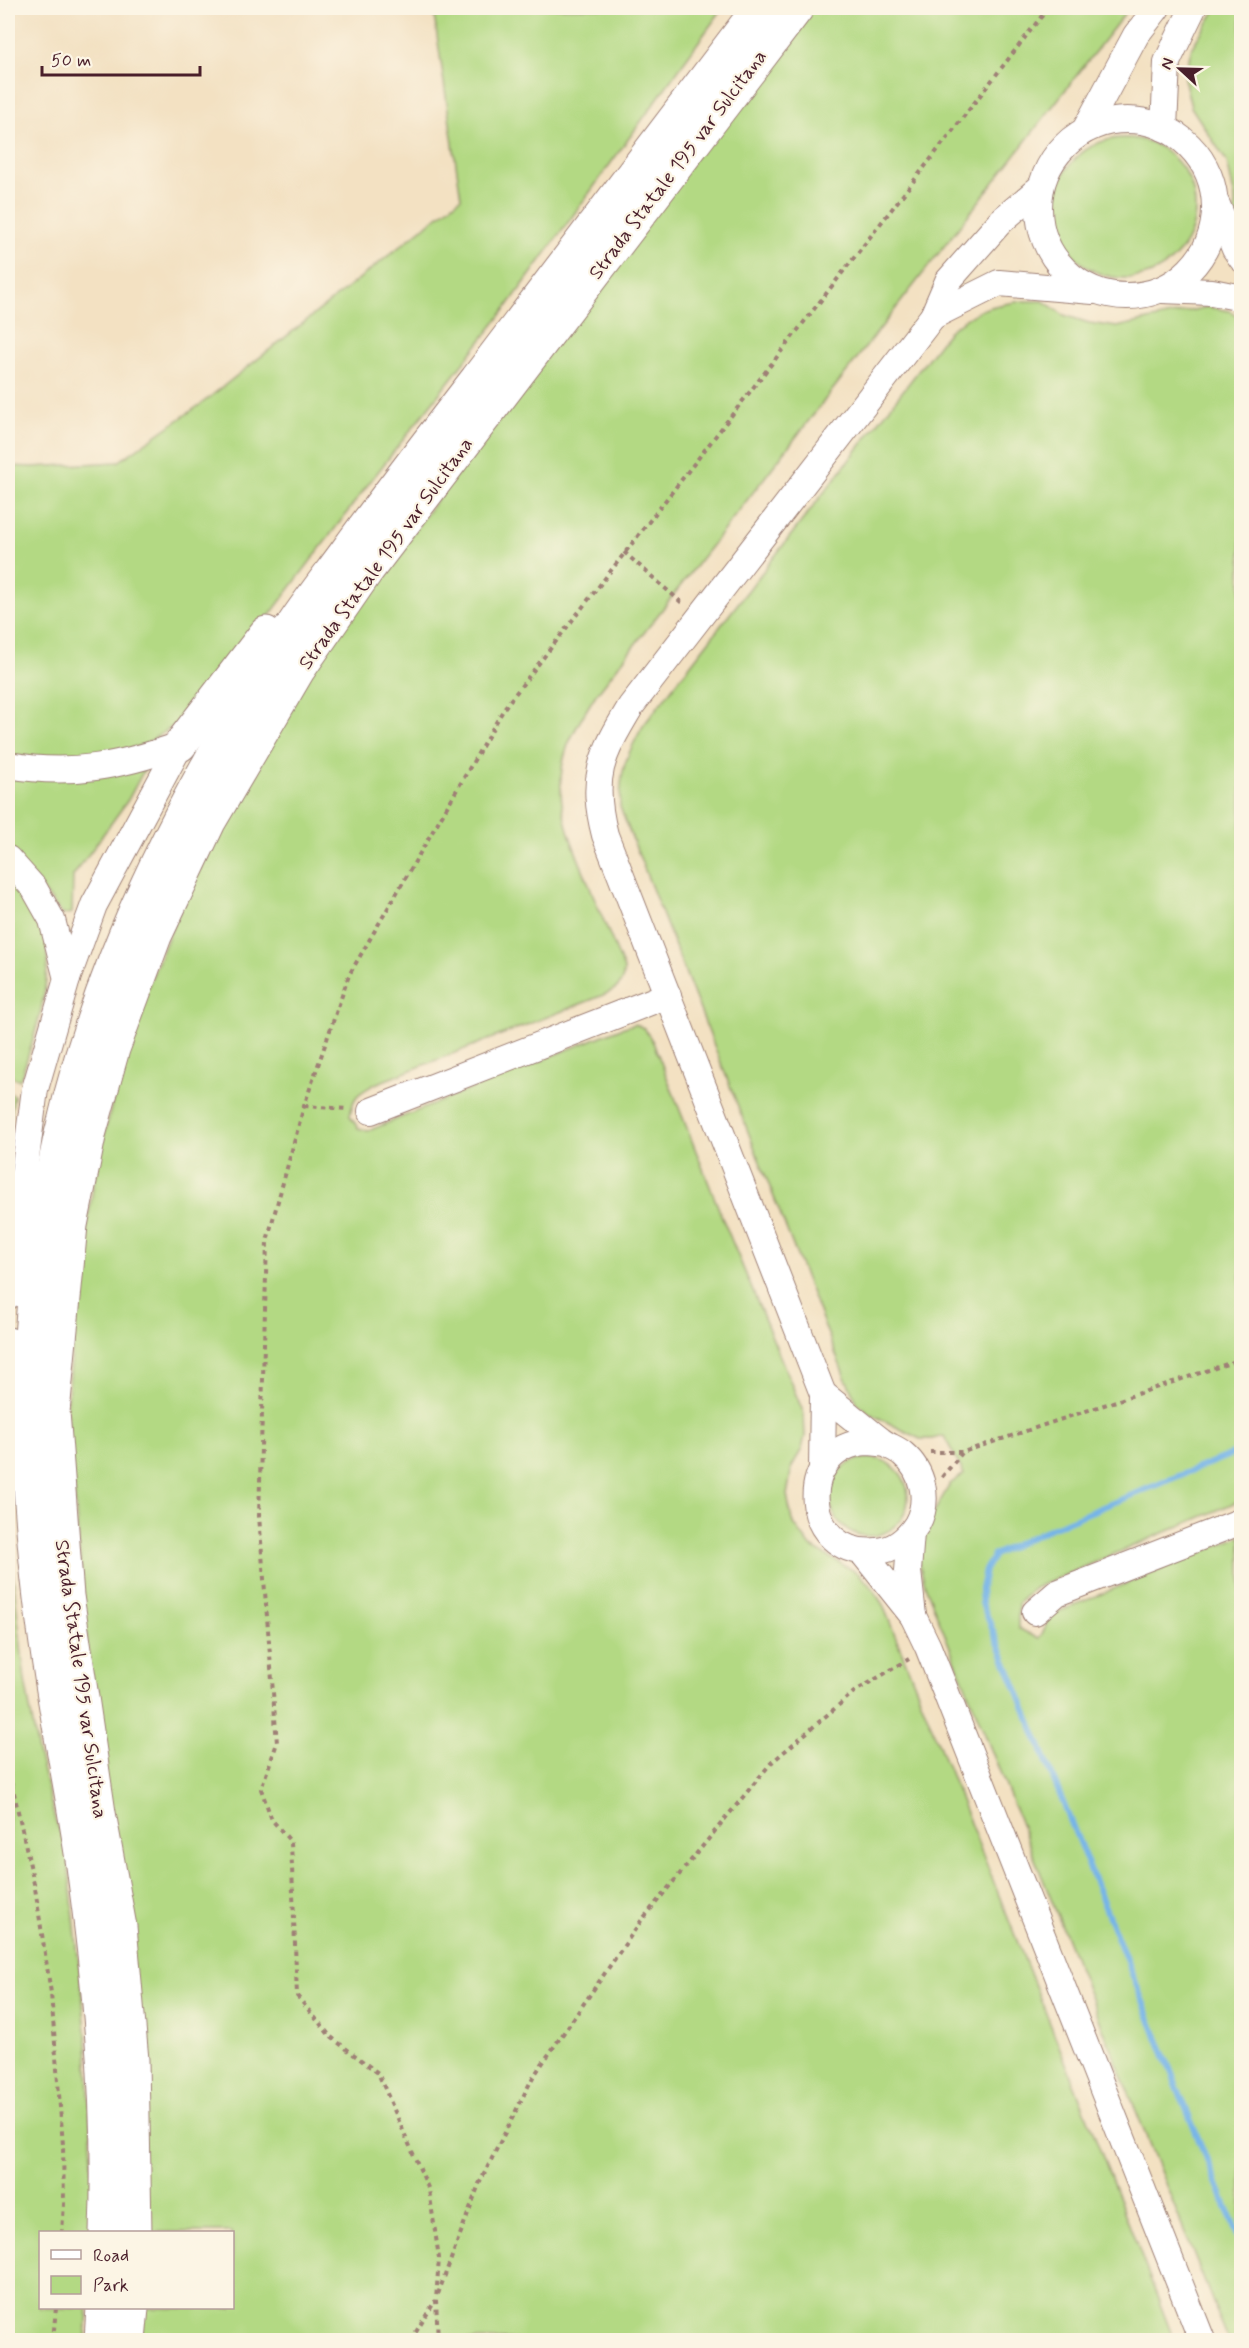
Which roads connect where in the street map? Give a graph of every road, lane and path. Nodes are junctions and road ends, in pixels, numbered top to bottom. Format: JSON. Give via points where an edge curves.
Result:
{"nodes":[{"id":1,"x":759,"y":8,"type":"edge"},
{"id":2,"x":797,"y":8,"type":"edge"},
{"id":3,"x":1048,"y":8,"type":"edge"},
{"id":4,"x":1157,"y":8,"type":"edge"},
{"id":5,"x":1193,"y":8,"type":"edge"},
{"id":6,"x":1164,"y":128,"type":"junction"},
{"id":7,"x":1085,"y":130,"type":"junction"},
{"id":8,"x":1041,"y":187,"type":"junction"},
{"id":9,"x":1215,"y":200,"type":"junction"},
{"id":10,"x":1242,"y":259,"type":"edge"},
{"id":11,"x":1162,"y":290,"type":"junction"},
{"id":12,"x":1096,"y":291,"type":"junction"},
{"id":13,"x":1242,"y":298,"type":"edge"},
{"id":14,"x":933,"y":316,"type":"junction"},
{"id":15,"x":624,"y":552,"type":"junction"},
{"id":16,"x":699,"y":618,"type":"junction"},
{"id":17,"x":296,"y":621,"type":"junction"},
{"id":18,"x":180,"y":745,"type":"junction"},
{"id":19,"x":8,"y":765,"type":"edge"},
{"id":20,"x":8,"y":859,"type":"edge"},
{"id":21,"x":67,"y":979,"type":"junction"},
{"id":22,"x":668,"y":995,"type":"junction"},
{"id":23,"x":304,"y":1106,"type":"junction"},
{"id":24,"x":371,"y":1111,"type":"joint"},
{"id":25,"x":8,"y":1296,"type":"edge"},
{"id":26,"x":8,"y":1344,"type":"edge"},
{"id":27,"x":1242,"y":1359,"type":"edge"},
{"id":28,"x":823,"y":1394,"type":"junction"},
{"id":29,"x":885,"y":1444,"type":"junction"},
{"id":30,"x":963,"y":1452,"type":"dead end"},
{"id":31,"x":822,"y":1469,"type":"junction"},
{"id":32,"x":1242,"y":1521,"type":"edge"},
{"id":33,"x":911,"y":1533,"type":"junction"},
{"id":34,"x":862,"y":1552,"type":"junction"},
{"id":35,"x":39,"y":1592,"type":"junction"},
{"id":36,"x":1035,"y":1612,"type":"dead end"},
{"id":37,"x":913,"y":1616,"type":"junction"},
{"id":38,"x":928,"y":1647,"type":"junction"},
{"id":39,"x":8,"y":1766,"type":"edge"},
{"id":40,"x":62,"y":2231,"type":"edge"},
{"id":41,"x":106,"y":2231,"type":"edge"},
{"id":42,"x":135,"y":2231,"type":"edge"},
{"id":43,"x":436,"y":2300,"type":"junction"},
{"id":44,"x":56,"y":2309,"type":"edge"},
{"id":45,"x":103,"y":2309,"type":"edge"},
{"id":46,"x":132,"y":2309,"type":"edge"},
{"id":47,"x":53,"y":2340,"type":"edge"},
{"id":48,"x":101,"y":2340,"type":"edge"},
{"id":49,"x":129,"y":2340,"type":"edge"},
{"id":50,"x":411,"y":2340,"type":"edge"},
{"id":51,"x":438,"y":2340,"type":"edge"},
{"id":52,"x":1202,"y":2340,"type":"edge"}],
"edges":[{"from":1,"to":17,"type":"highway","name":"Strada Statale 195 var Sulcitana"},
{"from":2,"to":42,"type":"highway","name":"Strada Statale 195 var Sulcitana","via":[[366,572],[299,669],[209,822],[155,936],[113,1049],[90,1131],[71,1225],[53,1412],[66,1596],[120,1927],[132,2060]]},
{"from":3,"to":15,"type":"path"},
{"from":4,"to":7,"type":"street","via":[[1136,35]]},
{"from":5,"to":6,"type":"street","via":[[1167,62]]},
{"from":6,"to":7,"type":"street","via":[[1124,120]]},
{"from":6,"to":9,"type":"street","via":[[1199,157]]},
{"from":7,"to":8,"type":"street","via":[[1064,147]]},
{"from":8,"to":12,"type":"street","via":[[1040,224],[1050,250],[1066,272]]},
{"from":8,"to":14,"type":"street","via":[[1001,221],[948,281]]},
{"from":9,"to":10,"type":"street","via":[[1234,249]]},
{"from":9,"to":11,"type":"street","via":[[1207,246],[1188,272]]},
{"from":11,"to":12,"type":"street","via":[[1129,297]]},
{"from":11,"to":13,"type":"street"},
{"from":12,"to":14,"type":"street","via":[[999,284]]},
{"from":14,"to":16,"type":"street"},
{"from":15,"to":16,"type":"path"},
{"from":15,"to":23,"type":"path","via":[[505,707],[349,975]]},
{"from":16,"to":22,"type":"street","via":[[631,706],[610,742],[599,775],[597,806],[605,836]]},
{"from":17,"to":18,"type":"highway","via":[[267,632]]},
{"from":17,"to":35,"type":"highway","name":"Strada Statale 195 var Sulcitana","via":[[234,721],[151,876],[85,1045],[61,1131],[44,1220],[28,1413]]},
{"from":18,"to":19,"type":"street","via":[[142,759],[74,771]]},
{"from":18,"to":21,"type":"street","via":[[94,905]]},
{"from":20,"to":21,"type":"street","via":[[34,888],[52,920]]},
{"from":21,"to":25,"type":"street","via":[[35,1089]]},
{"from":22,"to":24,"type":"street"},
{"from":22,"to":28,"type":"street"},
{"from":23,"to":24,"type":"path"},
{"from":23,"to":43,"type":"path","via":[[267,1241],[259,1516],[277,1743],[261,1789],[272,1820],[291,1842],[297,1996],[331,2037],[378,2073],[429,2190],[440,2258]]},
{"from":26,"to":35,"type":"highway","via":[[15,1522],[21,1567]]},
{"from":27,"to":30,"type":"path"},
{"from":28,"to":29,"type":"street"},
{"from":28,"to":31,"type":"street"},
{"from":29,"to":31,"type":"street","via":[[849,1446]]},
{"from":29,"to":33,"type":"street","via":[[914,1465],[922,1482],[924,1500]]},
{"from":31,"to":34,"type":"street","via":[[815,1486],[814,1504],[820,1522],[845,1547]]},
{"from":32,"to":36,"type":"street","via":[[1057,1593]]},
{"from":33,"to":34,"type":"street","via":[[897,1545]]},
{"from":33,"to":37,"type":"street","via":[[908,1571]]},
{"from":34,"to":37,"type":"street"},
{"from":35,"to":41,"type":"highway","name":"Strada Statale 195 var Sulcitana","via":[[99,1988]]},
{"from":37,"to":38,"type":"street"},
{"from":38,"to":43,"type":"path","via":[[854,1692],[771,1763],[641,1922],[533,2077],[478,2184]]},
{"from":38,"to":52,"type":"street"},
{"from":39,"to":40,"type":"path","via":[[36,1888],[51,1993],[63,2145]]},
{"from":43,"to":50,"type":"path"},
{"from":43,"to":51,"type":"path"},
{"from":44,"to":47,"type":"path"},
{"from":45,"to":48,"type":"highway"},
{"from":46,"to":49,"type":"highway"}]}
